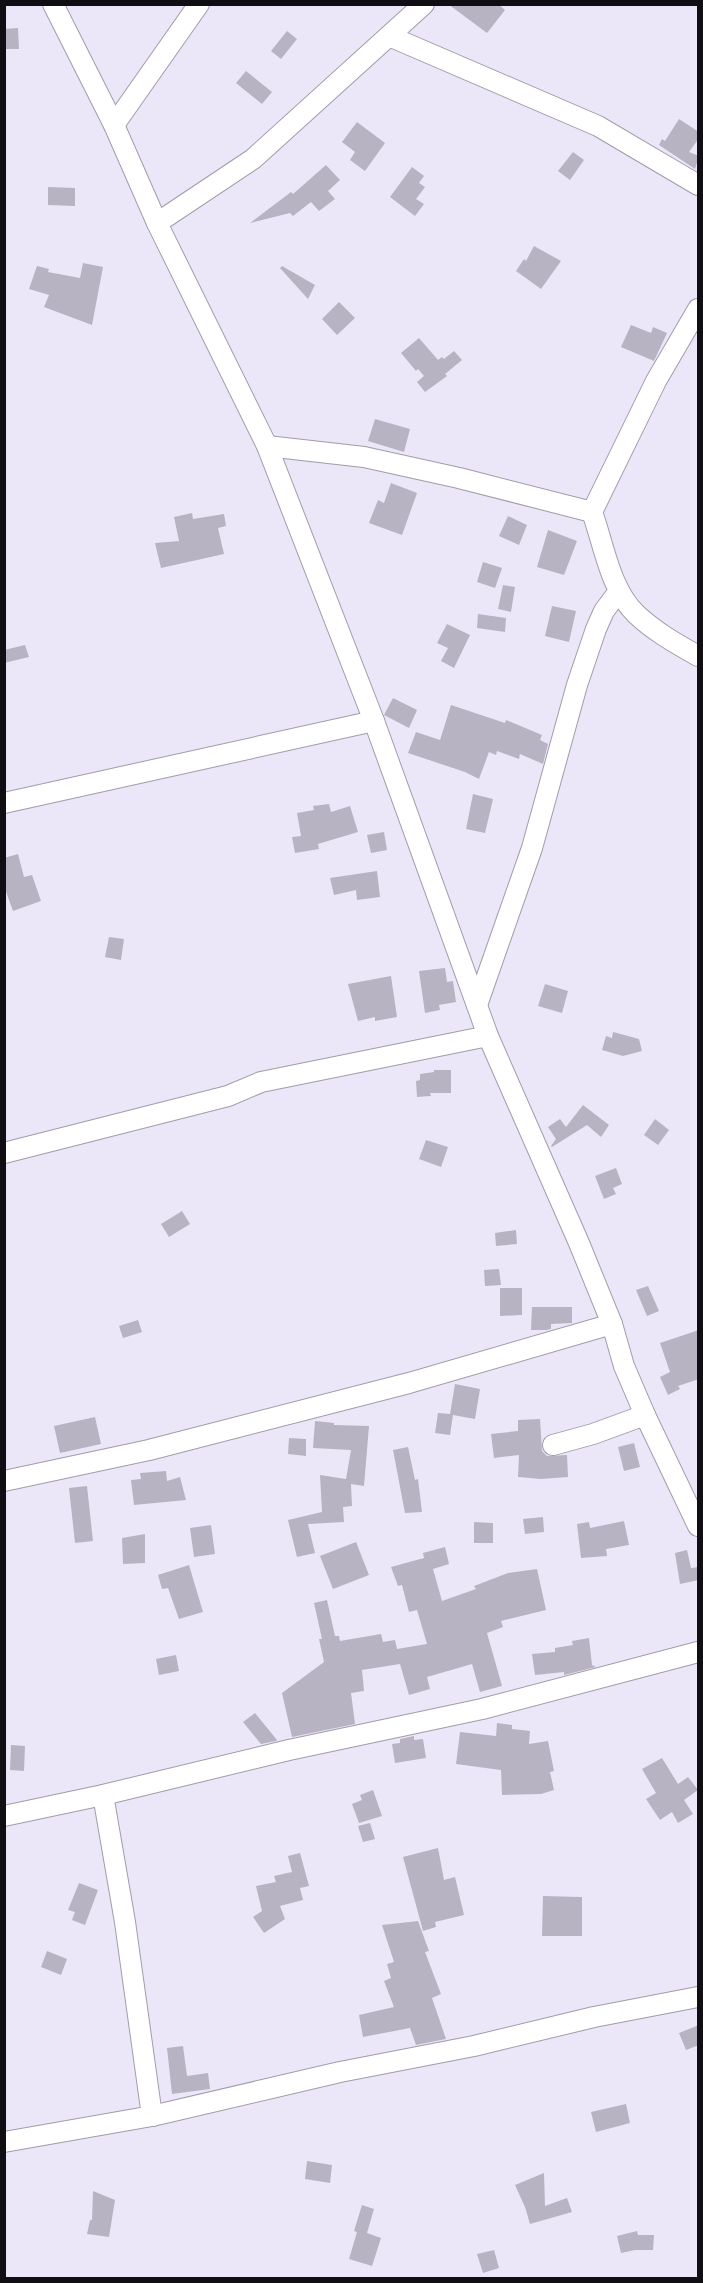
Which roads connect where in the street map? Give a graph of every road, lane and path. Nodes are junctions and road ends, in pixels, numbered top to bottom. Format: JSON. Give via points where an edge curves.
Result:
{"nodes":[{"id":1,"x":53,"y":4,"type":"edge"},
{"id":2,"x":199,"y":4,"type":"edge"},
{"id":3,"x":424,"y":4,"type":"edge"},
{"id":4,"x":389,"y":36,"type":"junction"},
{"id":5,"x":114,"y":125,"type":"junction"},
{"id":6,"x":699,"y":185,"type":"edge"},
{"id":7,"x":157,"y":223,"type":"junction"},
{"id":8,"x":699,"y":309,"type":"edge"},
{"id":9,"x":267,"y":446,"type":"junction"},
{"id":10,"x":592,"y":512,"type":"junction"},
{"id":11,"x":619,"y":591,"type":"junction"},
{"id":12,"x":699,"y":656,"type":"edge"},
{"id":13,"x":374,"y":721,"type":"junction"},
{"id":14,"x":4,"y":803,"type":"edge"},
{"id":15,"x":477,"y":1005,"type":"junction"},
{"id":16,"x":488,"y":1036,"type":"junction"},
{"id":17,"x":4,"y":1153,"type":"edge"},
{"id":18,"x":612,"y":1324,"type":"junction"},
{"id":19,"x":645,"y":1415,"type":"junction"},
{"id":20,"x":553,"y":1445,"type":"dead end"},
{"id":21,"x":4,"y":1480,"type":"edge"},
{"id":22,"x":697,"y":1516,"type":"edge"},
{"id":23,"x":699,"y":1652,"type":"edge"},
{"id":24,"x":104,"y":1795,"type":"junction"},
{"id":25,"x":4,"y":1816,"type":"edge"},
{"id":26,"x":699,"y":1997,"type":"edge"},
{"id":27,"x":152,"y":2116,"type":"junction"},
{"id":28,"x":4,"y":2142,"type":"edge"}],
"edges":[{"from":1,"to":5,"type":"street"},
{"from":2,"to":5,"type":"street"},
{"from":3,"to":4,"type":"street"},
{"from":4,"to":6,"type":"street","via":[[598,126]]},
{"from":4,"to":7,"type":"street","via":[[253,159]]},
{"from":5,"to":7,"type":"street"},
{"from":7,"to":9,"type":"street"},
{"from":8,"to":10,"type":"street","via":[[656,381]]},
{"from":9,"to":10,"type":"street","via":[[364,457]]},
{"from":9,"to":13,"type":"street"},
{"from":10,"to":11,"type":"street"},
{"from":11,"to":12,"type":"street","via":[[635,613],[656,631]]},
{"from":11,"to":15,"type":"street","via":[[596,628],[532,848]]},
{"from":13,"to":14,"type":"street"},
{"from":13,"to":15,"type":"street"},
{"from":15,"to":16,"type":"street"},
{"from":16,"to":17,"type":"street","via":[[261,1082],[228,1096]]},
{"from":16,"to":18,"type":"street"},
{"from":18,"to":19,"type":"street","via":[[624,1366]]},
{"from":18,"to":21,"type":"street","via":[[409,1383],[149,1450]]},
{"from":19,"to":20,"type":"street"},
{"from":19,"to":22,"type":"street"},
{"from":23,"to":24,"type":"street","via":[[482,1709]]},
{"from":24,"to":25,"type":"street"},
{"from":24,"to":27,"type":"street"},
{"from":26,"to":27,"type":"street","via":[[340,2072]]},
{"from":27,"to":28,"type":"street"}]}
